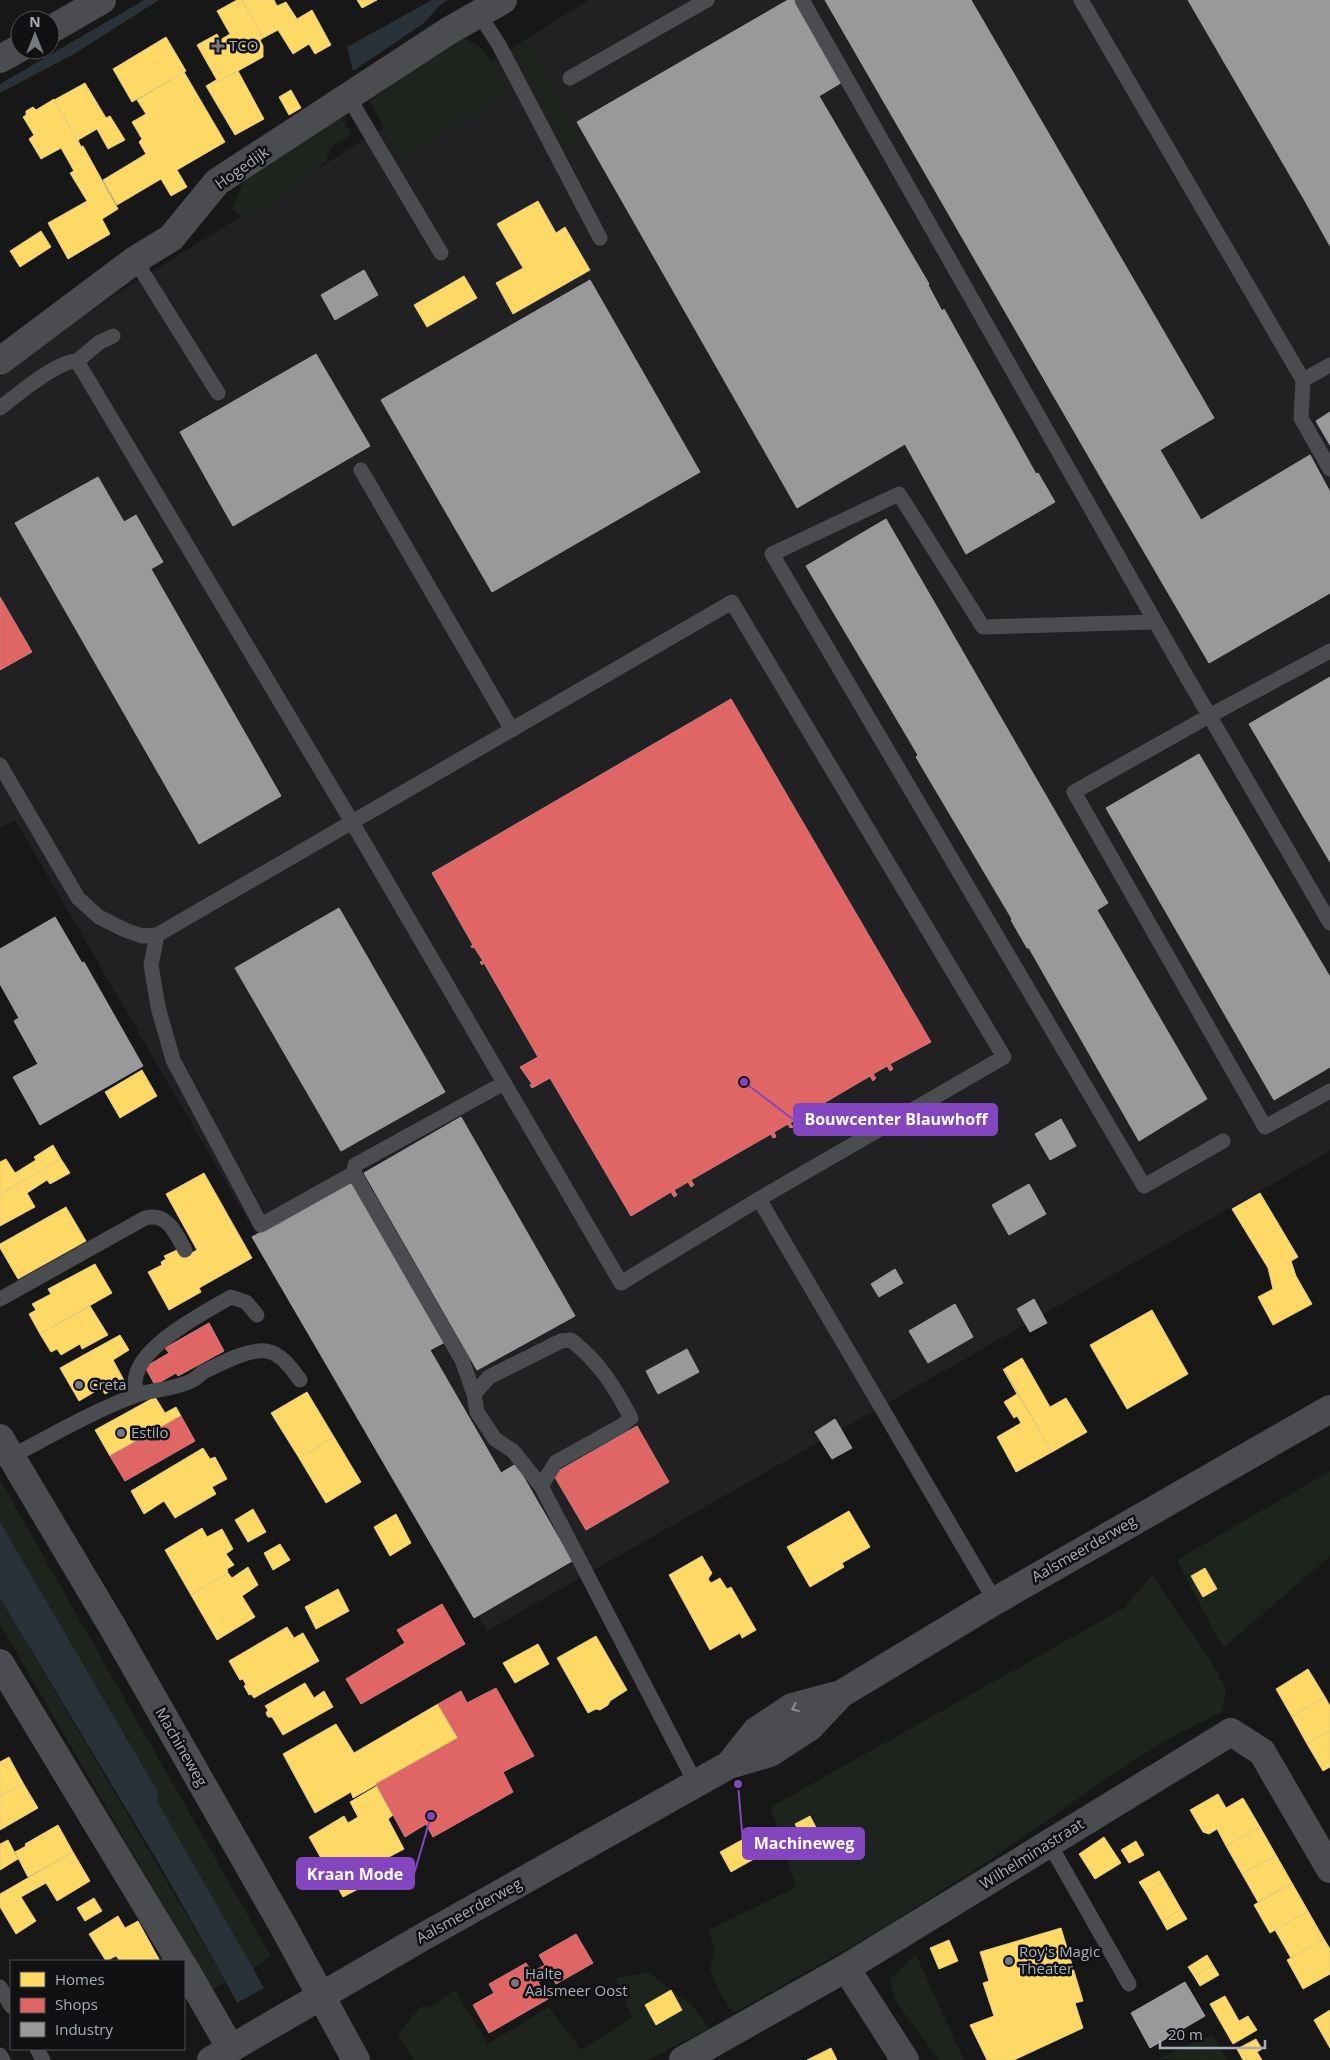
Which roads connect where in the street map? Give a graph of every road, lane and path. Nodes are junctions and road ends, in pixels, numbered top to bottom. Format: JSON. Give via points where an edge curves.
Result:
{"nodes":[{"id":1,"x":102,"y":0,"type":"edge"},
{"id":2,"x":503,"y":0,"type":"edge"},
{"id":3,"x":707,"y":0,"type":"edge"},
{"id":4,"x":802,"y":0,"type":"edge"},
{"id":5,"x":1081,"y":0,"type":"edge"},
{"id":6,"x":479,"y":14,"type":"junction"},
{"id":7,"x":60,"y":24,"type":"edge"},
{"id":8,"x":570,"y":78,"type":"dead end"},
{"id":9,"x":346,"y":98,"type":"junction"},
{"id":10,"x":600,"y":238,"type":"dead end"},
{"id":11,"x":441,"y":253,"type":"dead end"},
{"id":12,"x":136,"y":260,"type":"junction"},
{"id":13,"x":113,"y":336,"type":"dead end"},
{"id":14,"x":0,"y":361,"type":"edge"},
{"id":15,"x":77,"y":361,"type":"junction"},
{"id":16,"x":1330,"y":365,"type":"edge"},
{"id":17,"x":1304,"y":380,"type":"junction"},
{"id":18,"x":218,"y":393,"type":"dead end"},
{"id":19,"x":0,"y":408,"type":"edge"},
{"id":20,"x":1330,"y":469,"type":"edge"},
{"id":21,"x":361,"y":470,"type":"dead end"},
{"id":22,"x":1156,"y":622,"type":"junction"},
{"id":23,"x":1330,"y":651,"type":"edge"},
{"id":24,"x":1209,"y":716,"type":"junction"},
{"id":25,"x":512,"y":730,"type":"junction"},
{"id":26,"x":0,"y":765,"type":"edge"},
{"id":27,"x":352,"y":822,"type":"junction"},
{"id":28,"x":1330,"y":923,"type":"edge"},
{"id":29,"x":157,"y":935,"type":"junction"},
{"id":30,"x":504,"y":1083,"type":"junction"},
{"id":31,"x":1330,"y":1091,"type":"edge"},
{"id":32,"x":1223,"y":1141,"type":"dead end"},
{"id":33,"x":354,"y":1173,"type":"junction"},
{"id":34,"x":759,"y":1199,"type":"junction"},
{"id":35,"x":185,"y":1250,"type":"dead end"},
{"id":36,"x":0,"y":1300,"type":"edge"},
{"id":37,"x":257,"y":1315,"type":"dead end"},
{"id":38,"x":300,"y":1380,"type":"dead end"},
{"id":39,"x":474,"y":1394,"type":"junction"},
{"id":40,"x":136,"y":1395,"type":"junction"},
{"id":41,"x":1330,"y":1409,"type":"edge"},
{"id":42,"x":5,"y":1447,"type":"edge"},
{"id":43,"x":541,"y":1486,"type":"junction"},
{"id":44,"x":995,"y":1600,"type":"junction"},
{"id":45,"x":0,"y":1663,"type":"edge"},
{"id":46,"x":696,"y":1784,"type":"junction"},
{"id":47,"x":1049,"y":1843,"type":"junction"},
{"id":48,"x":1330,"y":1869,"type":"edge"},
{"id":49,"x":179,"y":1960,"type":"edge"},
{"id":50,"x":846,"y":1968,"type":"junction"},
{"id":51,"x":185,"y":1969,"type":"edge"},
{"id":52,"x":1129,"y":1984,"type":"dead end"},
{"id":53,"x":0,"y":1986,"type":"edge"},
{"id":54,"x":321,"y":1996,"type":"junction"},
{"id":55,"x":10,"y":2004,"type":"edge"},
{"id":56,"x":227,"y":2051,"type":"edge"},
{"id":57,"x":0,"y":2055,"type":"edge"},
{"id":58,"x":3,"y":2060,"type":"edge"},
{"id":59,"x":356,"y":2060,"type":"edge"},
{"id":60,"x":683,"y":2060,"type":"edge"},
{"id":61,"x":905,"y":2060,"type":"edge"}],
"edges":[{"from":1,"to":7,"type":"street"},
{"from":2,"to":6,"type":"street","name":"Hogedijk"},
{"from":3,"to":8,"type":"lane"},
{"from":4,"to":22,"type":"lane"},
{"from":5,"to":17,"type":"lane"},
{"from":6,"to":9,"type":"street","name":"Hogedijk"},
{"from":6,"to":10,"type":"lane"},
{"from":9,"to":11,"type":"lane"},
{"from":9,"to":12,"type":"street","name":"Hogedijk","via":[[217,182],[171,238]]},
{"from":12,"to":14,"type":"street","name":"Hogedijk"},
{"from":12,"to":18,"type":"lane"},
{"from":13,"to":15,"type":"lane"},
{"from":15,"to":19,"type":"lane","via":[[49,371]]},
{"from":15,"to":27,"type":"lane"},
{"from":16,"to":17,"type":"lane"},
{"from":17,"to":20,"type":"lane","via":[[1301,418]]},
{"from":21,"to":25,"type":"lane"},
{"from":22,"to":24,"type":"lane"},
{"from":22,"to":32,"type":"lane","via":[[984,627],[900,494],[772,554],[1144,1186]]},
{"from":23,"to":24,"type":"lane"},
{"from":24,"to":28,"type":"lane"},
{"from":24,"to":31,"type":"lane","via":[[1074,792],[1265,1127]]},
{"from":25,"to":27,"type":"lane"},
{"from":25,"to":34,"type":"lane","via":[[732,602],[1004,1057]]},
{"from":26,"to":29,"type":"lane","via":[[78,898],[99,917],[125,930],[142,936]]},
{"from":27,"to":29,"type":"lane"},
{"from":27,"to":30,"type":"lane"},
{"from":29,"to":33,"type":"lane","via":[[151,965],[158,1007],[173,1060],[261,1225]]},
{"from":30,"to":33,"type":"lane","via":[[355,1165]]},
{"from":30,"to":34,"type":"lane","via":[[621,1284]]},
{"from":33,"to":39,"type":"lane","via":[[462,1360]]},
{"from":34,"to":44,"type":"lane"},
{"from":35,"to":36,"type":"lane","via":[[172,1226],[152,1216]]},
{"from":37,"to":40,"type":"lane","via":[[246,1302],[231,1298],[199,1314],[148,1354],[134,1381]]},
{"from":38,"to":40,"type":"lane","via":[[280,1358],[268,1351],[256,1351],[203,1372],[192,1381]]},
{"from":39,"to":43,"type":"lane","via":[[477,1412],[495,1439],[513,1451]]},
{"from":39,"to":43,"type":"lane","via":[[489,1377],[561,1341],[571,1340],[591,1356],[614,1387],[631,1418],[556,1462]]},
{"from":40,"to":42,"type":"lane"},
{"from":41,"to":44,"type":"street","name":"Aalsmeerderweg"},
{"from":42,"to":54,"type":"street","name":"Machineweg","via":[[112,1626]]},
{"from":43,"to":46,"type":"lane"},
{"from":44,"to":46,"type":"street","name":"Aalsmeerderweg","via":[[841,1694],[792,1707],[756,1731],[729,1765]]},
{"from":45,"to":49,"type":"street"},
{"from":46,"to":54,"type":"street","name":"Aalsmeerderweg"},
{"from":47,"to":48,"type":"street","name":"Wilhelminastraat","via":[[1230,1732],[1262,1752]]},
{"from":47,"to":50,"type":"street","name":"Wilhelminastraat"},
{"from":47,"to":52,"type":"lane"},
{"from":50,"to":60,"type":"street","name":"Wilhelminastraat"},
{"from":50,"to":61,"type":"street"},
{"from":51,"to":56,"type":"street"},
{"from":53,"to":55,"type":"lane"},
{"from":54,"to":56,"type":"street","name":"Aalsmeerderweg"},
{"from":54,"to":59,"type":"street","name":"Machineweg"},
{"from":57,"to":58,"type":"lane"}]}
